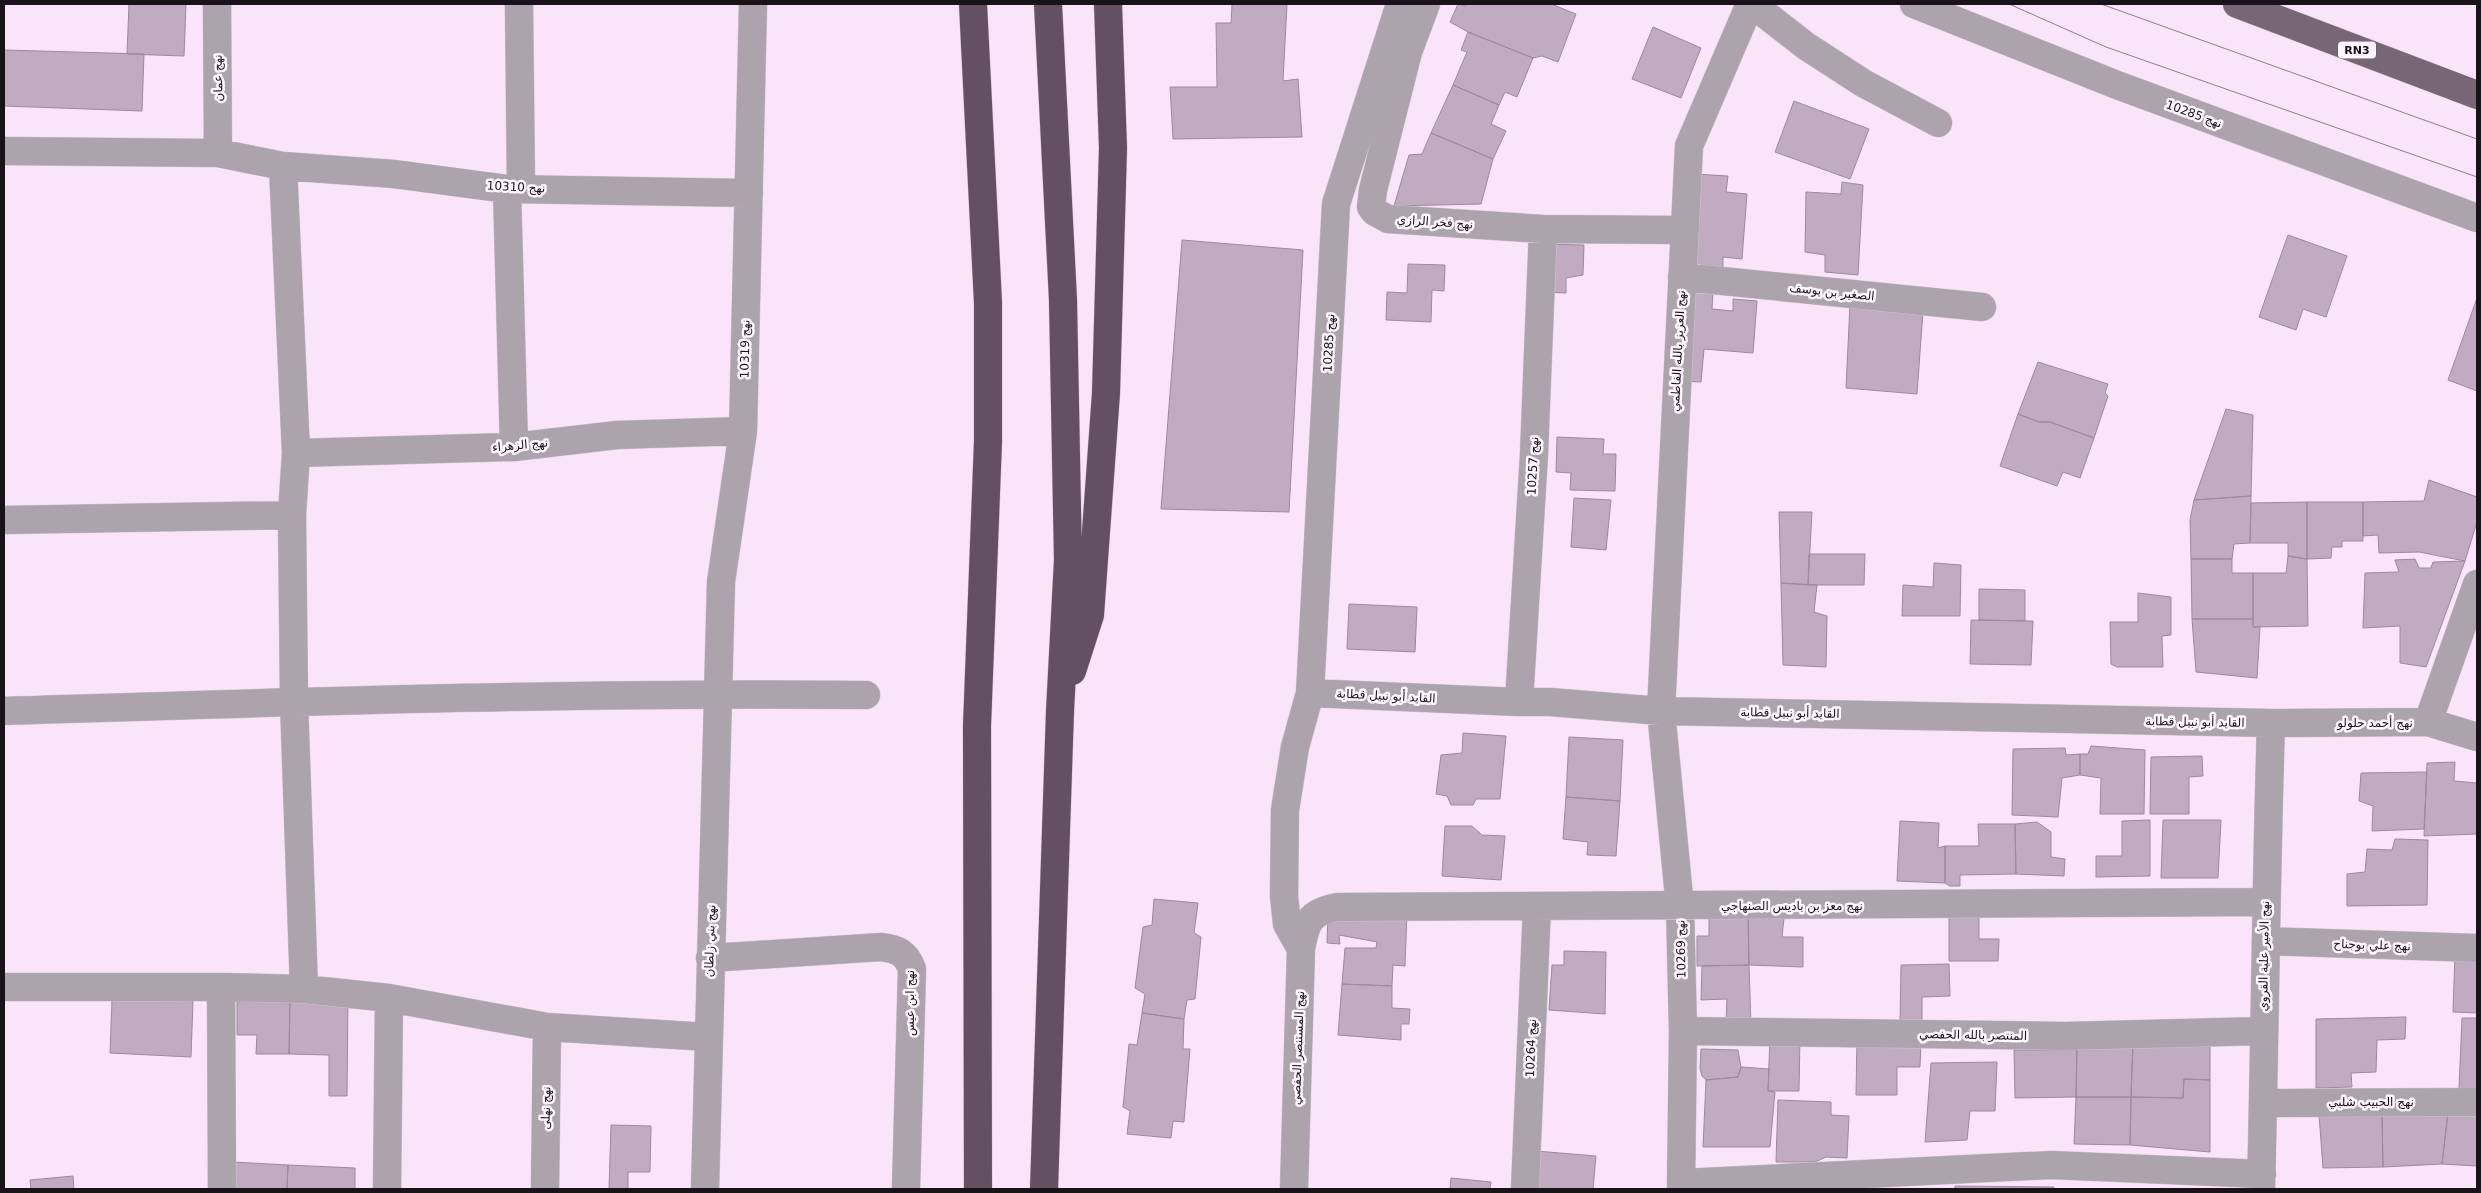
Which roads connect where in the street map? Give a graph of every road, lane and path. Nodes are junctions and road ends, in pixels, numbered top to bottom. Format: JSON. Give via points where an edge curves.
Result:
{"nodes":[{"id":1,"x":217,"y":4,"type":"edge"},
{"id":2,"x":519,"y":4,"type":"edge"},
{"id":3,"x":753,"y":4,"type":"edge"},
{"id":4,"x":973,"y":4,"type":"edge"},
{"id":5,"x":1048,"y":4,"type":"edge"},
{"id":6,"x":1108,"y":4,"type":"edge"},
{"id":7,"x":1400,"y":4,"type":"edge"},
{"id":8,"x":1426,"y":4,"type":"edge"},
{"id":9,"x":1751,"y":4,"type":"edge"},
{"id":10,"x":1914,"y":4,"type":"edge"},
{"id":11,"x":2237,"y":4,"type":"edge"},
{"id":12,"x":2477,"y":95,"type":"edge"},
{"id":13,"x":1938,"y":123,"type":"dead end"},
{"id":14,"x":4,"y":151,"type":"edge"},
{"id":15,"x":218,"y":153,"type":"junction"},
{"id":16,"x":283,"y":166,"type":"junction"},
{"id":17,"x":514,"y":189,"type":"junction"},
{"id":18,"x":749,"y":193,"type":"junction"},
{"id":19,"x":2477,"y":218,"type":"edge"},
{"id":20,"x":1543,"y":229,"type":"junction"},
{"id":21,"x":1684,"y":230,"type":"junction"},
{"id":22,"x":1682,"y":277,"type":"junction"},
{"id":23,"x":1982,"y":307,"type":"dead end"},
{"id":24,"x":744,"y":431,"type":"junction"},
{"id":25,"x":514,"y":447,"type":"junction"},
{"id":26,"x":296,"y":453,"type":"junction"},
{"id":27,"x":292,"y":515,"type":"junction"},
{"id":28,"x":4,"y":520,"type":"edge"},
{"id":29,"x":2477,"y":584,"type":"edge"},
{"id":30,"x":717,"y":693,"type":"junction"},
{"id":31,"x":1310,"y":693,"type":"junction"},
{"id":32,"x":866,"y":695,"type":"dead end"},
{"id":33,"x":294,"y":702,"type":"junction"},
{"id":34,"x":1519,"y":702,"type":"junction"},
{"id":35,"x":1661,"y":710,"type":"junction"},
{"id":36,"x":4,"y":711,"type":"edge"},
{"id":37,"x":1060,"y":711,"type":"junction"},
{"id":38,"x":2428,"y":722,"type":"junction"},
{"id":39,"x":2271,"y":723,"type":"junction"},
{"id":40,"x":2477,"y":736,"type":"edge"},
{"id":41,"x":2265,"y":902,"type":"junction"},
{"id":42,"x":1537,"y":906,"type":"junction"},
{"id":43,"x":1680,"y":907,"type":"junction"},
{"id":44,"x":1318,"y":911,"type":"joint"},
{"id":45,"x":2267,"y":941,"type":"junction"},
{"id":46,"x":2477,"y":948,"type":"edge"},
{"id":47,"x":1301,"y":949,"type":"junction"},
{"id":48,"x":710,"y":958,"type":"junction"},
{"id":49,"x":221,"y":986,"type":"junction"},
{"id":50,"x":4,"y":987,"type":"edge"},
{"id":51,"x":304,"y":990,"type":"junction"},
{"id":52,"x":389,"y":998,"type":"junction"},
{"id":53,"x":547,"y":1027,"type":"junction"},
{"id":54,"x":1683,"y":1031,"type":"junction"},
{"id":55,"x":2263,"y":1031,"type":"junction"},
{"id":56,"x":708,"y":1037,"type":"junction"},
{"id":57,"x":2477,"y":1102,"type":"edge"},
{"id":58,"x":2264,"y":1103,"type":"junction"},
{"id":59,"x":2262,"y":1182,"type":"edge"},
{"id":60,"x":1681,"y":1186,"type":"edge"},
{"id":61,"x":222,"y":1189,"type":"edge"},
{"id":62,"x":387,"y":1189,"type":"edge"},
{"id":63,"x":545,"y":1189,"type":"edge"},
{"id":64,"x":705,"y":1189,"type":"edge"},
{"id":65,"x":906,"y":1189,"type":"edge"},
{"id":66,"x":978,"y":1189,"type":"edge"},
{"id":67,"x":1044,"y":1189,"type":"edge"},
{"id":68,"x":1294,"y":1189,"type":"edge"},
{"id":69,"x":1525,"y":1189,"type":"edge"}],
"edges":[{"from":1,"to":15,"type":"street","name":"نهج عمان"},
{"from":2,"to":17,"type":"street"},
{"from":3,"to":18,"type":"street","name":"نهج 10319"},
{"from":4,"to":66,"type":"highway","via":[[988,303],[988,441],[977,726]]},
{"from":5,"to":37,"type":"highway","via":[[1063,300],[1068,560]]},
{"from":6,"to":37,"type":"highway","via":[[1113,148],[1105,403],[1090,615]]},
{"from":7,"to":31,"type":"street","name":"نهج 10285","via":[[1336,204]]},
{"from":8,"to":20,"type":"street","name":"نهج فخر الرازي","via":[[1408,52],[1373,190],[1375,212],[1388,218]]},
{"from":9,"to":13,"type":"street","via":[[1806,46]]},
{"from":9,"to":21,"type":"street","name":"نهج العزيز بالله الفاطمي","via":[[1688,146]]},
{"from":10,"to":19,"type":"street","name":"نهج 10285","via":[[2117,85]]},
{"from":11,"to":12,"type":"main road","number":"RN3"},
{"from":14,"to":15,"type":"street","name":"نهج 10310"},
{"from":15,"to":16,"type":"street","name":"نهج 10310"},
{"from":16,"to":17,"type":"street","name":"نهج 10310","via":[[394,174]]},
{"from":16,"to":26,"type":"street"},
{"from":17,"to":18,"type":"street","name":"نهج 10310"},
{"from":17,"to":25,"type":"street"},
{"from":18,"to":24,"type":"street","name":"نهج 10319"},
{"from":20,"to":21,"type":"street","name":"نهج فخر الرازي"},
{"from":20,"to":34,"type":"street","name":"نهج 10257"},
{"from":21,"to":22,"type":"street","name":"نهج العزيز بالله الفاطمي"},
{"from":22,"to":23,"type":"street","name":"الصغير بن يوسف"},
{"from":22,"to":35,"type":"street","name":"نهج العزيز بالله الفاطمي"},
{"from":24,"to":25,"type":"street","name":"نهج الزهراء","via":[[617,435]]},
{"from":24,"to":30,"type":"street","name":"نهج 10319","via":[[720,582]]},
{"from":25,"to":26,"type":"street","name":"نهج الزهراء"},
{"from":26,"to":27,"type":"street"},
{"from":27,"to":28,"type":"street"},
{"from":27,"to":33,"type":"street"},
{"from":29,"to":38,"type":"street"},
{"from":30,"to":32,"type":"street"},
{"from":30,"to":33,"type":"street"},
{"from":30,"to":48,"type":"street","name":"نهج بني زلطان"},
{"from":31,"to":34,"type":"street","name":"القايد أبو نبيل قطابة"},
{"from":31,"to":47,"type":"street","name":"نهج 10285","via":[[1295,747],[1285,810],[1284,896],[1287,924]]},
{"from":33,"to":36,"type":"street"},
{"from":33,"to":51,"type":"street"},
{"from":34,"to":35,"type":"street","name":"القايد أبو نبيل قطابة"},
{"from":35,"to":39,"type":"street","name":"القايد أبو نبيل قطابة"},
{"from":35,"to":43,"type":"street","name":"نهج 10269"},
{"from":37,"to":67,"type":"highway"},
{"from":38,"to":39,"type":"street","name":"نهج أحمد حلولو"},
{"from":38,"to":40,"type":"street","name":"نهج أحمد حلولو"},
{"from":39,"to":41,"type":"street","name":"نهج الأمير علية القروي"},
{"from":41,"to":43,"type":"street","name":"نهج معز بن باديس الصنهاجي"},
{"from":41,"to":45,"type":"street","name":"نهج الأمير علية القروي"},
{"from":42,"to":43,"type":"street","name":"نهج معز بن باديس الصنهاجي"},
{"from":42,"to":44,"type":"street","name":"نهج معز بن باديس الصنهاجي","via":[[1338,907]]},
{"from":42,"to":69,"type":"street","name":"نهج 10264"},
{"from":43,"to":54,"type":"street","name":"نهج 10269"},
{"from":44,"to":47,"type":"street","name":"نهج المستنصر الحفصي","via":[[1309,922]]},
{"from":45,"to":46,"type":"street","name":"نهج علي بوجناح"},
{"from":45,"to":55,"type":"street","name":"نهج الأمير علية القروي"},
{"from":47,"to":68,"type":"street","name":"نهج المستنصر الحفصي"},
{"from":48,"to":56,"type":"street","name":"نهج بني زلطان"},
{"from":48,"to":65,"type":"street","name":"نهج ابن عيس","via":[[881,947],[898,949],[908,958],[912,970]]},
{"from":49,"to":50,"type":"street"},
{"from":49,"to":51,"type":"street"},
{"from":49,"to":61,"type":"street"},
{"from":51,"to":52,"type":"street"},
{"from":52,"to":53,"type":"street"},
{"from":52,"to":62,"type":"street"},
{"from":53,"to":56,"type":"street"},
{"from":53,"to":63,"type":"street","name":"نهج نهلى"},
{"from":54,"to":55,"type":"street","name":"المنتصر بالله الحفصي","via":[[2065,1036]]},
{"from":54,"to":60,"type":"street","name":"نهج 10269"},
{"from":55,"to":58,"type":"street","name":"نهج الأمير علية القروي"},
{"from":56,"to":64,"type":"street","name":"نهج بني زلطان"},
{"from":57,"to":58,"type":"street","name":"نهج الحبيب شلبي"},
{"from":58,"to":59,"type":"street","name":"نهج الأمير علية القروي"},
{"from":59,"to":60,"type":"street","via":[[2051,1165]]}]}
